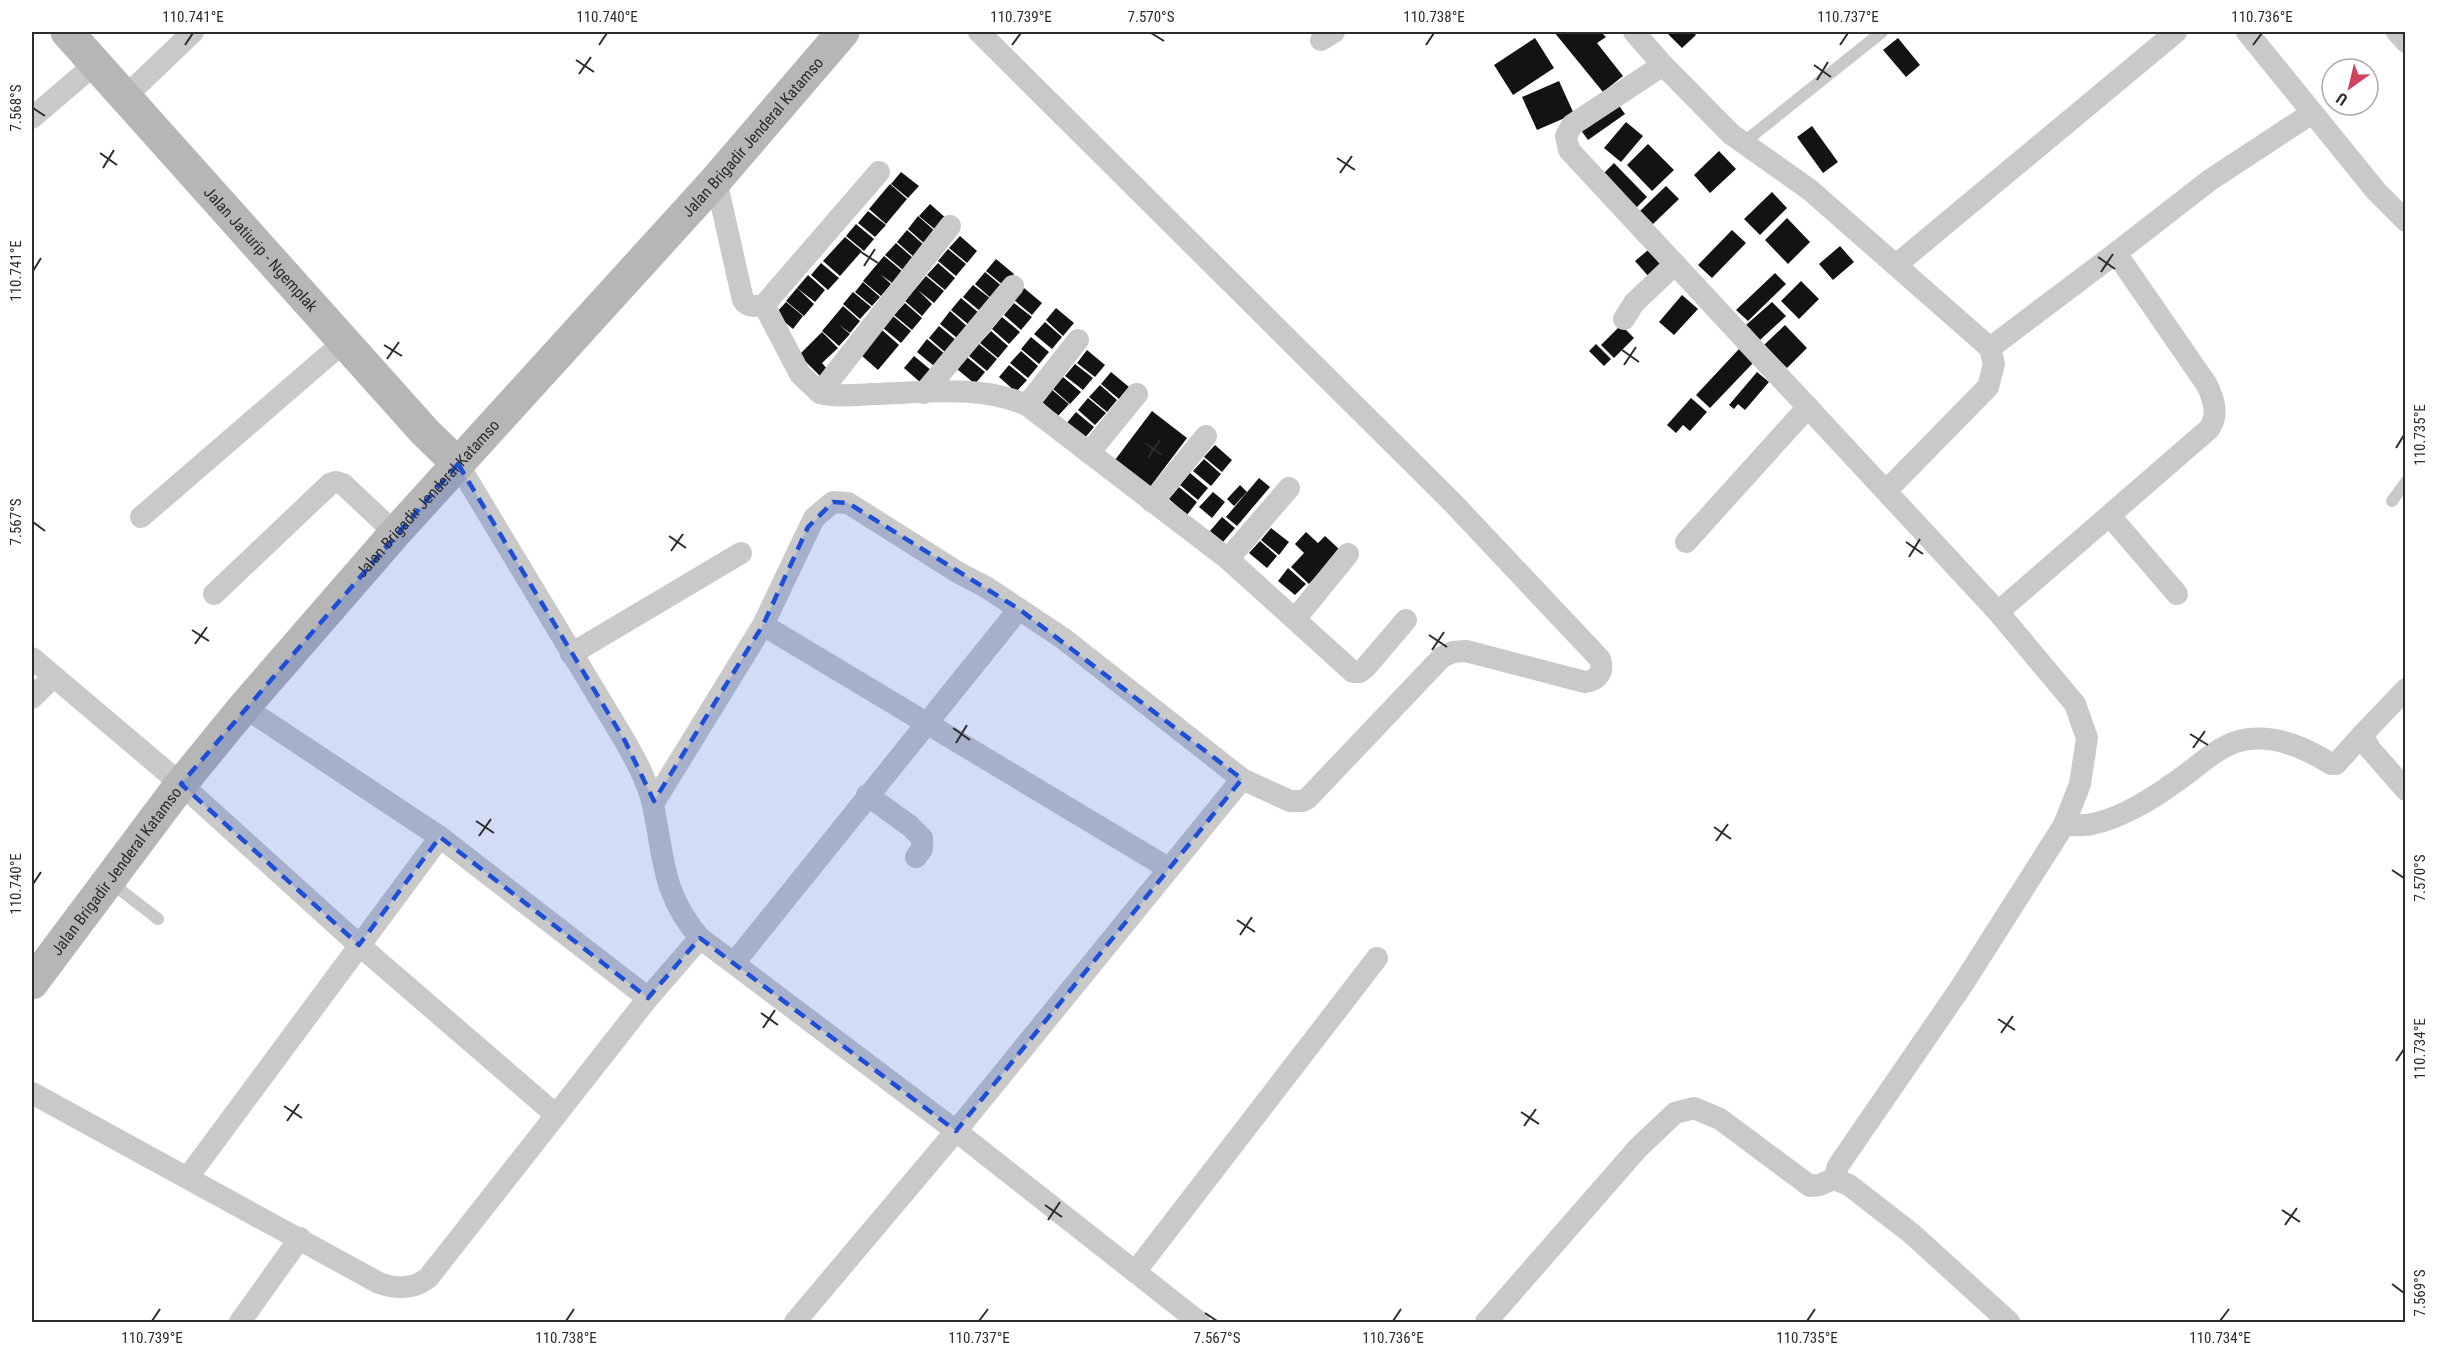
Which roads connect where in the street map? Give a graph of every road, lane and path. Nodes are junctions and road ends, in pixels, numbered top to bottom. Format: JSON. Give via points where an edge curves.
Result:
{"nodes":[{"id":1,"x":193,"y":32,"type":"edge"},
{"id":2,"x":843,"y":32,"type":"edge"},
{"id":3,"x":979,"y":32,"type":"edge"},
{"id":4,"x":1637,"y":32,"type":"edge"},
{"id":5,"x":1881,"y":32,"type":"edge"},
{"id":6,"x":2176,"y":32,"type":"edge"},
{"id":7,"x":2247,"y":32,"type":"edge"},
{"id":8,"x":2397,"y":32,"type":"edge"},
{"id":9,"x":81,"y":42,"type":"edge"},
{"id":10,"x":2406,"y":42,"type":"edge"},
{"id":11,"x":1663,"y":64,"type":"junction"},
{"id":12,"x":125,"y":97,"type":"junction"},
{"id":13,"x":2312,"y":112,"type":"junction"},
{"id":14,"x":32,"y":118,"type":"edge"},
{"id":15,"x":1743,"y":143,"type":"junction"},
{"id":16,"x":879,"y":172,"type":"dead end"},
{"id":17,"x":716,"y":180,"type":"junction"},
{"id":18,"x":2406,"y":221,"type":"edge"},
{"id":19,"x":950,"y":226,"type":"dead end"},
{"id":20,"x":2116,"y":253,"type":"junction"},
{"id":21,"x":1675,"y":264,"type":"junction"},
{"id":22,"x":1896,"y":266,"type":"junction"},
{"id":23,"x":1013,"y":286,"type":"dead end"},
{"id":24,"x":764,"y":305,"type":"junction"},
{"id":25,"x":1624,"y":319,"type":"dead end"},
{"id":26,"x":1077,"y":340,"type":"dead end"},
{"id":27,"x":345,"y":341,"type":"junction"},
{"id":28,"x":1990,"y":348,"type":"junction"},
{"id":29,"x":820,"y":393,"type":"junction"},
{"id":30,"x":924,"y":393,"type":"junction"},
{"id":31,"x":1137,"y":394,"type":"dead end"},
{"id":32,"x":1027,"y":405,"type":"junction"},
{"id":33,"x":1808,"y":407,"type":"junction"},
{"id":34,"x":500,"y":418,"type":"junction"},
{"id":35,"x":425,"y":432,"type":"junction"},
{"id":36,"x":1206,"y":436,"type":"dead end"},
{"id":37,"x":1089,"y":453,"type":"junction"},
{"id":38,"x":458,"y":464,"type":"junction"},
{"id":39,"x":2406,"y":482,"type":"edge"},
{"id":40,"x":1289,"y":488,"type":"dead end"},
{"id":41,"x":1886,"y":492,"type":"junction"},
{"id":42,"x":2392,"y":501,"type":"dead end"},
{"id":43,"x":1152,"y":502,"type":"junction"},
{"id":44,"x":2110,"y":516,"type":"junction"},
{"id":45,"x":141,"y":517,"type":"dead end"},
{"id":46,"x":395,"y":533,"type":"junction"},
{"id":47,"x":1686,"y":542,"type":"dead end"},
{"id":48,"x":741,"y":553,"type":"dead end"},
{"id":49,"x":1348,"y":554,"type":"dead end"},
{"id":50,"x":1228,"y":559,"type":"junction"},
{"id":51,"x":214,"y":594,"type":"dead end"},
{"id":52,"x":2177,"y":594,"type":"dead end"},
{"id":53,"x":1019,"y":609,"type":"junction"},
{"id":54,"x":1998,"y":612,"type":"junction"},
{"id":55,"x":1296,"y":618,"type":"junction"},
{"id":56,"x":1406,"y":620,"type":"dead end"},
{"id":57,"x":764,"y":625,"type":"junction"},
{"id":58,"x":571,"y":654,"type":"junction"},
{"id":59,"x":32,"y":658,"type":"edge"},
{"id":60,"x":53,"y":677,"type":"junction"},
{"id":61,"x":2406,"y":689,"type":"edge"},
{"id":62,"x":32,"y":698,"type":"edge"},
{"id":63,"x":244,"y":707,"type":"junction"},
{"id":64,"x":926,"y":722,"type":"junction"},
{"id":65,"x":2354,"y":746,"type":"junction"},
{"id":66,"x":1242,"y":779,"type":"junction"},
{"id":67,"x":182,"y":784,"type":"junction"},
{"id":68,"x":2406,"y":790,"type":"edge"},
{"id":69,"x":867,"y":795,"type":"junction"},
{"id":70,"x":653,"y":804,"type":"junction"},
{"id":71,"x":2064,"y":825,"type":"junction"},
{"id":72,"x":440,"y":837,"type":"junction"},
{"id":73,"x":916,"y":857,"type":"dead end"},
{"id":74,"x":1168,"y":868,"type":"junction"},
{"id":75,"x":108,"y":880,"type":"junction"},
{"id":76,"x":158,"y":919,"type":"dead end"},
{"id":77,"x":700,"y":938,"type":"junction"},
{"id":78,"x":359,"y":945,"type":"junction"},
{"id":79,"x":1377,"y":958,"type":"dead end"},
{"id":80,"x":734,"y":963,"type":"junction"},
{"id":81,"x":32,"y":983,"type":"edge"},
{"id":82,"x":648,"y":998,"type":"junction"},
{"id":83,"x":32,"y":1093,"type":"edge"},
{"id":84,"x":556,"y":1115,"type":"junction"},
{"id":85,"x":956,"y":1131,"type":"junction"},
{"id":86,"x":188,"y":1177,"type":"junction"},
{"id":87,"x":1827,"y":1182,"type":"junction"},
{"id":88,"x":300,"y":1238,"type":"junction"},
{"id":89,"x":1135,"y":1272,"type":"junction"},
{"id":90,"x":240,"y":1323,"type":"edge"},
{"id":91,"x":795,"y":1323,"type":"edge"},
{"id":92,"x":1199,"y":1323,"type":"edge"},
{"id":93,"x":1486,"y":1323,"type":"edge"},
{"id":94,"x":2009,"y":1323,"type":"edge"}],
"edges":[{"from":1,"to":12,"type":"street"},
{"from":2,"to":17,"type":"main road","name":"Jalan Brigadir Jenderal Katamso"},
{"from":3,"to":66,"type":"street","via":[[1452,502],[1600,659],[1603,667],[1600,674],[1586,682],[1466,651],[1453,652],[1442,657],[1307,799],[1290,801]]},
{"from":4,"to":11,"type":"street"},
{"from":5,"to":15,"type":"lane"},
{"from":6,"to":22,"type":"street"},
{"from":7,"to":13,"type":"street"},
{"from":8,"to":10,"type":"street"},
{"from":9,"to":12,"type":"main road","name":"Jalan Jatiurip - Ngemplak"},
{"from":9,"to":14,"type":"street"},
{"from":11,"to":15,"type":"street"},
{"from":11,"to":21,"type":"street","via":[[1572,125],[1566,142],[1569,150]]},
{"from":12,"to":27,"type":"main road","name":"Jalan Jatiurip - Ngemplak"},
{"from":13,"to":18,"type":"street","via":[[2376,191]]},
{"from":13,"to":20,"type":"street","via":[[2210,180]]},
{"from":15,"to":22,"type":"street","via":[[1810,190]]},
{"from":16,"to":24,"type":"street"},
{"from":17,"to":24,"type":"street","via":[[742,300],[753,307]]},
{"from":17,"to":34,"type":"main road","name":"Jalan Brigadir Jenderal Katamso"},
{"from":19,"to":29,"type":"street"},
{"from":20,"to":28,"type":"street"},
{"from":20,"to":44,"type":"street","via":[[2207,385],[2215,418],[2209,429]]},
{"from":21,"to":25,"type":"street","via":[[1634,303]]},
{"from":21,"to":33,"type":"street"},
{"from":22,"to":28,"type":"street"},
{"from":23,"to":30,"type":"street"},
{"from":24,"to":29,"type":"street","via":[[800,374]]},
{"from":26,"to":32,"type":"street"},
{"from":27,"to":35,"type":"main road","name":"Jalan Jatiurip - Ngemplak"},
{"from":27,"to":45,"type":"street"},
{"from":28,"to":41,"type":"street","via":[[1994,364],[1988,387]]},
{"from":29,"to":30,"type":"street"},
{"from":30,"to":32,"type":"street","via":[[993,394]]},
{"from":31,"to":37,"type":"street"},
{"from":32,"to":37,"type":"street"},
{"from":33,"to":41,"type":"street"},
{"from":33,"to":47,"type":"street"},
{"from":34,"to":35,"type":"main road","via":[[466,430]]},
{"from":34,"to":38,"type":"main road","name":"Jalan Brigadir Jenderal Katamso"},
{"from":35,"to":38,"type":"main road","name":"Jalan Jatiurip - Ngemplak"},
{"from":36,"to":43,"type":"street"},
{"from":37,"to":43,"type":"street"},
{"from":38,"to":46,"type":"main road","name":"Jalan Brigadir Jenderal Katamso"},
{"from":38,"to":58,"type":"street"},
{"from":39,"to":42,"type":"lane"},
{"from":40,"to":50,"type":"street"},
{"from":41,"to":54,"type":"street"},
{"from":43,"to":50,"type":"street"},
{"from":44,"to":52,"type":"street"},
{"from":44,"to":54,"type":"street"},
{"from":46,"to":51,"type":"street","via":[[343,484],[330,484]]},
{"from":46,"to":63,"type":"main road","name":"Jalan Brigadir Jenderal Katamso"},
{"from":48,"to":58,"type":"street"},
{"from":49,"to":55,"type":"street"},
{"from":50,"to":55,"type":"street"},
{"from":53,"to":57,"type":"street","via":[[848,503],[833,502],[808,527]]},
{"from":53,"to":64,"type":"street"},
{"from":53,"to":66,"type":"street","via":[[1064,639]]},
{"from":54,"to":71,"type":"street","via":[[2075,704],[2087,738],[2080,784]]},
{"from":55,"to":56,"type":"street","via":[[1353,672],[1365,668]]},
{"from":57,"to":64,"type":"street"},
{"from":57,"to":70,"type":"street"},
{"from":58,"to":70,"type":"street","via":[[625,741]]},
{"from":59,"to":60,"type":"street"},
{"from":60,"to":62,"type":"street"},
{"from":60,"to":67,"type":"street"},
{"from":61,"to":65,"type":"street"},
{"from":63,"to":67,"type":"main road","name":"Jalan Brigadir Jenderal Katamso"},
{"from":63,"to":72,"type":"street"},
{"from":64,"to":69,"type":"street"},
{"from":64,"to":74,"type":"street"},
{"from":65,"to":68,"type":"street","via":[[2370,749]]},
{"from":65,"to":71,"type":"street","via":[[2336,764],[2331,764],[2301,746],[2248,739],[2209,757],[2142,804],[2092,824]]},
{"from":66,"to":74,"type":"street"},
{"from":67,"to":75,"type":"main road","name":"Jalan Brigadir Jenderal Katamso"},
{"from":67,"to":78,"type":"street"},
{"from":69,"to":73,"type":"street","via":[[922,838],[922,849]]},
{"from":69,"to":80,"type":"street"},
{"from":70,"to":77,"type":"street","via":[[667,882],[678,908]]},
{"from":71,"to":87,"type":"street","via":[[1961,987]]},
{"from":72,"to":78,"type":"street"},
{"from":72,"to":82,"type":"street"},
{"from":74,"to":85,"type":"street"},
{"from":75,"to":76,"type":"lane"},
{"from":75,"to":81,"type":"main road","name":"Jalan Brigadir Jenderal Katamso"},
{"from":77,"to":80,"type":"street"},
{"from":77,"to":82,"type":"street"},
{"from":78,"to":84,"type":"street"},
{"from":78,"to":86,"type":"street"},
{"from":79,"to":89,"type":"street"},
{"from":80,"to":85,"type":"street"},
{"from":82,"to":84,"type":"street"},
{"from":83,"to":86,"type":"street"},
{"from":84,"to":88,"type":"street","via":[[419,1285],[390,1287]]},
{"from":85,"to":89,"type":"street"},
{"from":85,"to":91,"type":"street"},
{"from":86,"to":88,"type":"street"},
{"from":87,"to":93,"type":"street","via":[[1810,1186],[1702,1109],[1675,1113],[1638,1148]]},
{"from":87,"to":94,"type":"street","via":[[1849,1185],[1911,1233]]},
{"from":88,"to":90,"type":"street"},
{"from":89,"to":92,"type":"street"}]}
